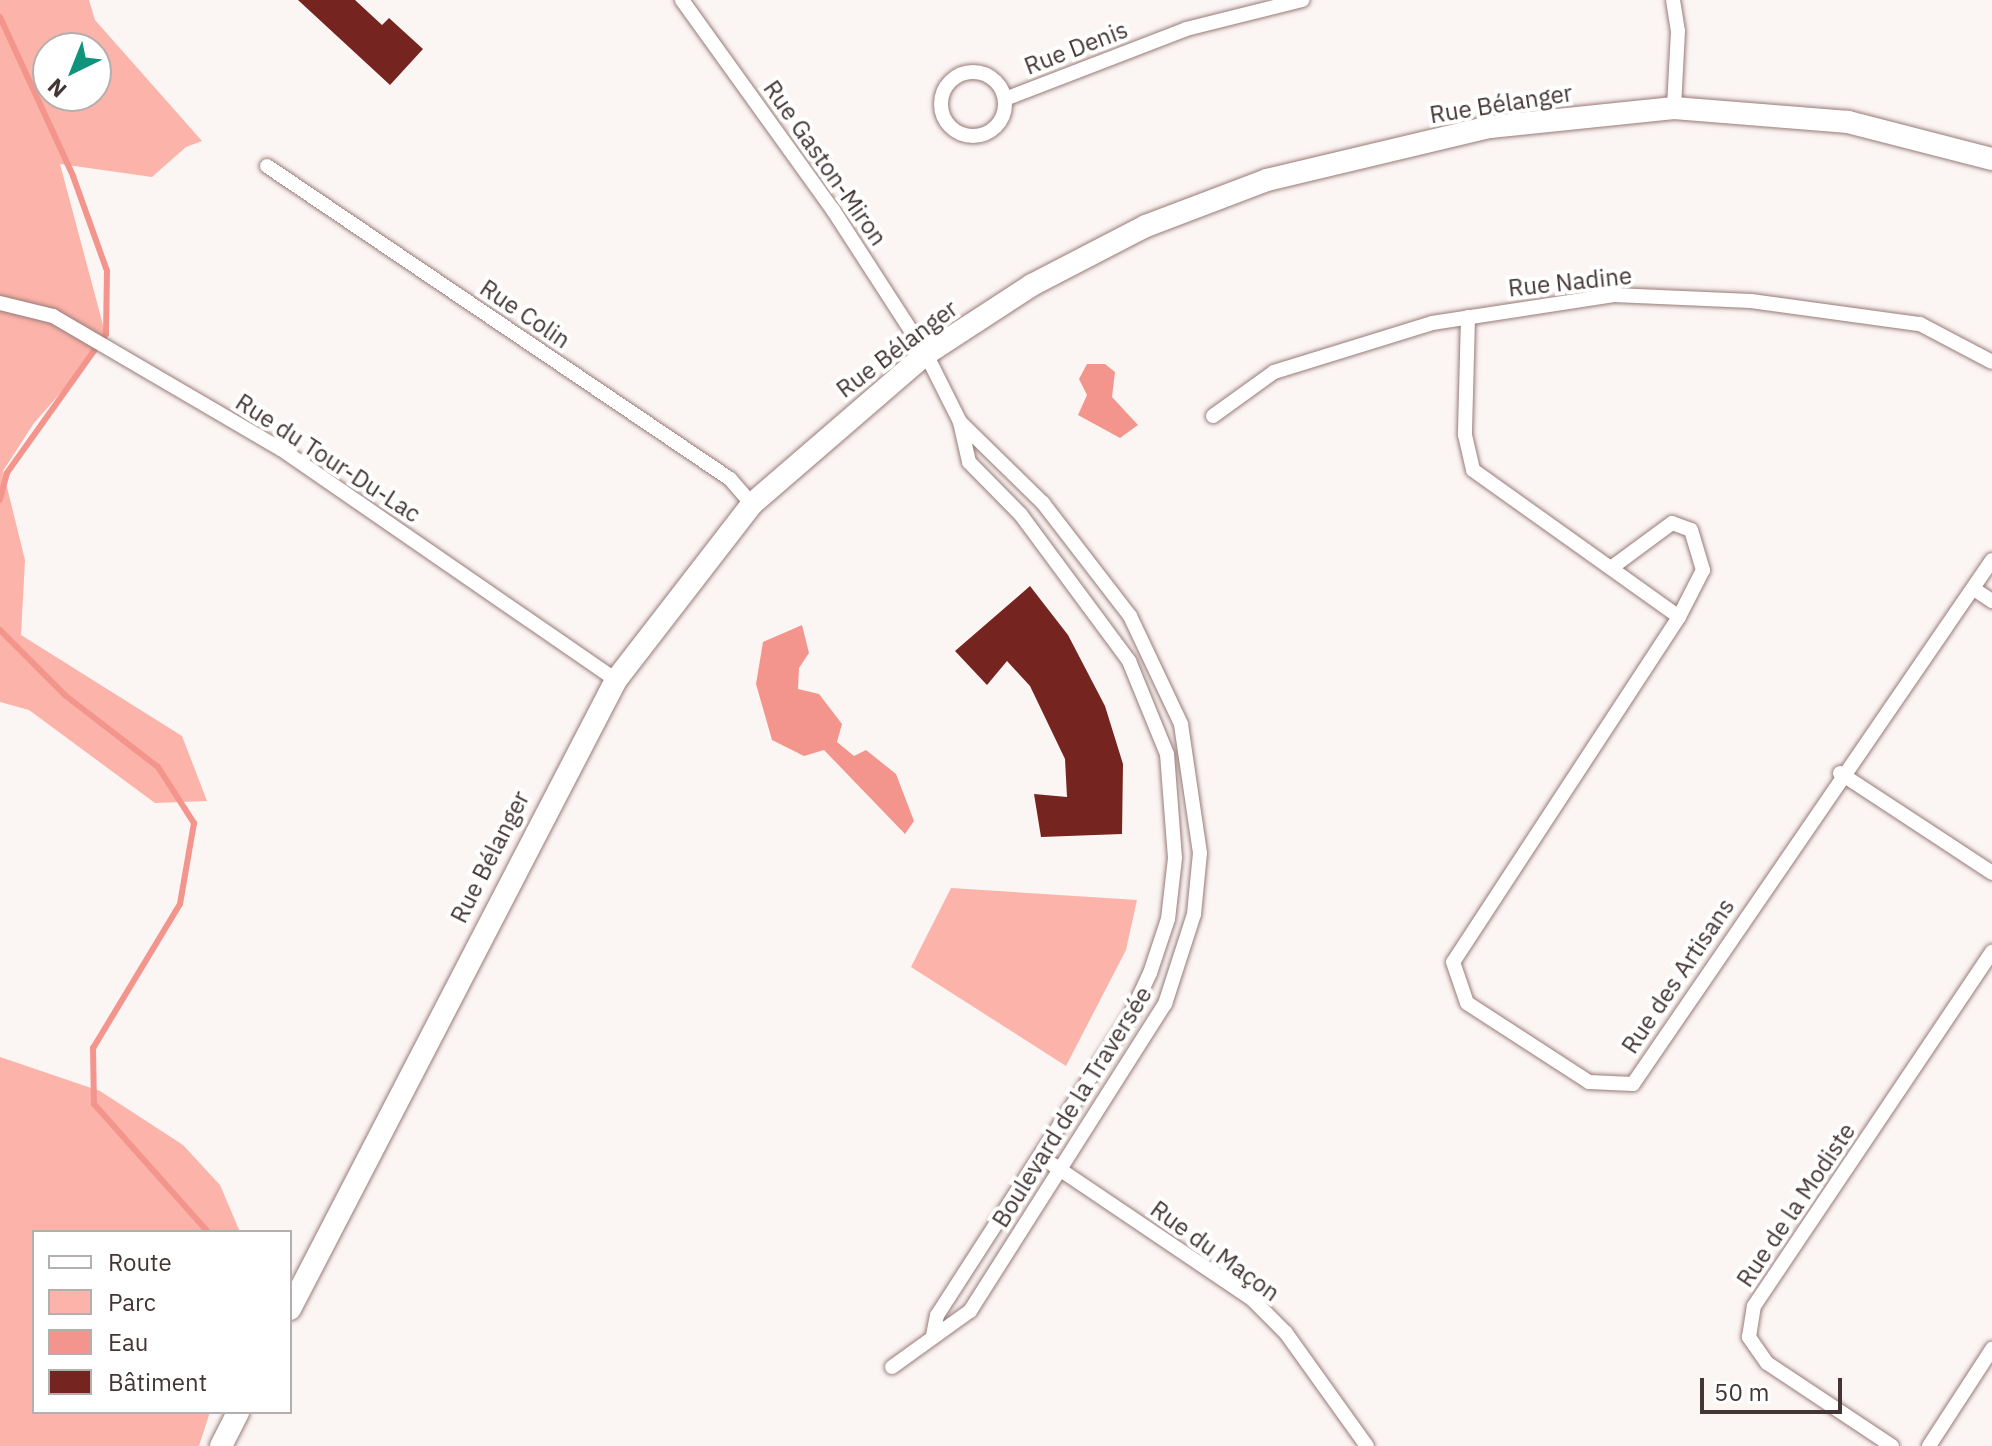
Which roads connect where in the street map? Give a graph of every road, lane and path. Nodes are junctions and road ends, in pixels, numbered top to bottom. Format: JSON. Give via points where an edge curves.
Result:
{"nodes":[{"id":1,"x":682,"y":0,"type":"edge"},
{"id":2,"x":1302,"y":0,"type":"edge"},
{"id":3,"x":1673,"y":0,"type":"edge"},
{"id":4,"x":1005,"y":99,"type":"junction"},
{"id":5,"x":1674,"y":108,"type":"junction"},
{"id":6,"x":1992,"y":159,"type":"edge"},
{"id":7,"x":267,"y":166,"type":"dead end"},
{"id":8,"x":0,"y":303,"type":"edge"},
{"id":9,"x":1468,"y":317,"type":"junction"},
{"id":10,"x":926,"y":354,"type":"junction"},
{"id":11,"x":1992,"y":362,"type":"edge"},
{"id":12,"x":1213,"y":416,"type":"dead end"},
{"id":13,"x":960,"y":422,"type":"junction"},
{"id":14,"x":752,"y":504,"type":"junction"},
{"id":15,"x":1992,"y":560,"type":"edge"},
{"id":16,"x":1611,"y":568,"type":"junction"},
{"id":17,"x":1974,"y":589,"type":"junction"},
{"id":18,"x":1992,"y":601,"type":"edge"},
{"id":19,"x":1679,"y":617,"type":"junction"},
{"id":20,"x":616,"y":680,"type":"junction"},
{"id":21,"x":1840,"y":773,"type":"junction"},
{"id":22,"x":1992,"y":873,"type":"edge"},
{"id":23,"x":1992,"y":952,"type":"edge"},
{"id":24,"x":1040,"y":1156,"type":"junction"},
{"id":25,"x":1060,"y":1171,"type":"junction"},
{"id":26,"x":292,"y":1305,"type":"edge"},
{"id":27,"x":933,"y":1336,"type":"junction"},
{"id":28,"x":1992,"y":1349,"type":"edge"},
{"id":29,"x":892,"y":1367,"type":"dead end"},
{"id":30,"x":237,"y":1414,"type":"edge"},
{"id":31,"x":221,"y":1446,"type":"edge"},
{"id":32,"x":1367,"y":1446,"type":"edge"},
{"id":33,"x":1892,"y":1446,"type":"edge"},
{"id":34,"x":1929,"y":1446,"type":"edge"}],
"edges":[{"from":1,"to":10,"type":"street","name":"Rue Gaston-Miron","via":[[833,210]]},
{"from":2,"to":4,"type":"street","name":"Rue Denis","via":[[1186,29]]},
{"from":3,"to":5,"type":"street","via":[[1678,31]]},
{"from":4,"to":4,"type":"street","name":"Rue Denis","via":[[1002,119],[976,136],[947,124],[940,104],[947,84],[965,72],[995,80]]},
{"from":5,"to":6,"type":"street","name":"Rue Bélanger","via":[[1848,122]]},
{"from":5,"to":10,"type":"street","name":"Rue Bélanger","via":[[1490,127],[1267,180],[1146,226],[1032,285]]},
{"from":7,"to":14,"type":"street","name":"Rue Colin","via":[[730,479]]},
{"from":8,"to":20,"type":"street","name":"Rue du Tour-Du-Lac","via":[[53,316],[281,449]]},
{"from":9,"to":11,"type":"street","name":"Rue Nadine","via":[[1614,295],[1751,301],[1920,324]]},
{"from":9,"to":12,"type":"street","name":"Rue Nadine","via":[[1274,372]]},
{"from":9,"to":16,"type":"street","via":[[1465,435],[1473,470]]},
{"from":10,"to":13,"type":"street","name":"Boulevard de la Traversée"},
{"from":10,"to":14,"type":"street","name":"Rue Bélanger"},
{"from":13,"to":24,"type":"street","name":"Boulevard de la Traversée","via":[[969,462],[1021,515],[1129,661],[1153,711],[1172,789],[1175,858],[1168,919],[1150,973]]},
{"from":13,"to":25,"type":"street","name":"Boulevard de la Traversée","via":[[1043,503],[1130,616],[1181,724],[1193,785],[1200,853],[1194,914],[1179,967],[1165,1004]]},
{"from":14,"to":20,"type":"street","name":"Rue Bélanger"},
{"from":15,"to":17,"type":"street","name":"Rue des Artisans"},
{"from":16,"to":19,"type":"street"},
{"from":16,"to":19,"type":"street","name":"Rue des Artisans","via":[[1672,523],[1691,530],[1703,570]]},
{"from":17,"to":18,"type":"street"},
{"from":17,"to":21,"type":"street","name":"Rue des Artisans"},
{"from":19,"to":21,"type":"street","name":"Rue des Artisans","via":[[1453,962],[1467,1003],[1589,1082],[1633,1084]]},
{"from":20,"to":26,"type":"street","name":"Rue Bélanger"},
{"from":21,"to":22,"type":"street"},
{"from":23,"to":33,"type":"street","name":"Rue de la Modiste","via":[[1754,1306],[1749,1337],[1767,1363]]},
{"from":24,"to":25,"type":"street","name":"Rue du Maçon"},
{"from":24,"to":27,"type":"street","name":"Boulevard de la Traversée","via":[[937,1315]]},
{"from":25,"to":27,"type":"street","name":"Boulevard de la Traversée","via":[[970,1311],[957,1326]]},
{"from":25,"to":32,"type":"street","name":"Rue du Maçon","via":[[1252,1299],[1286,1333]]},
{"from":27,"to":29,"type":"street","name":"Boulevard de la Traversée"},
{"from":28,"to":34,"type":"street"},
{"from":30,"to":31,"type":"street"}]}
